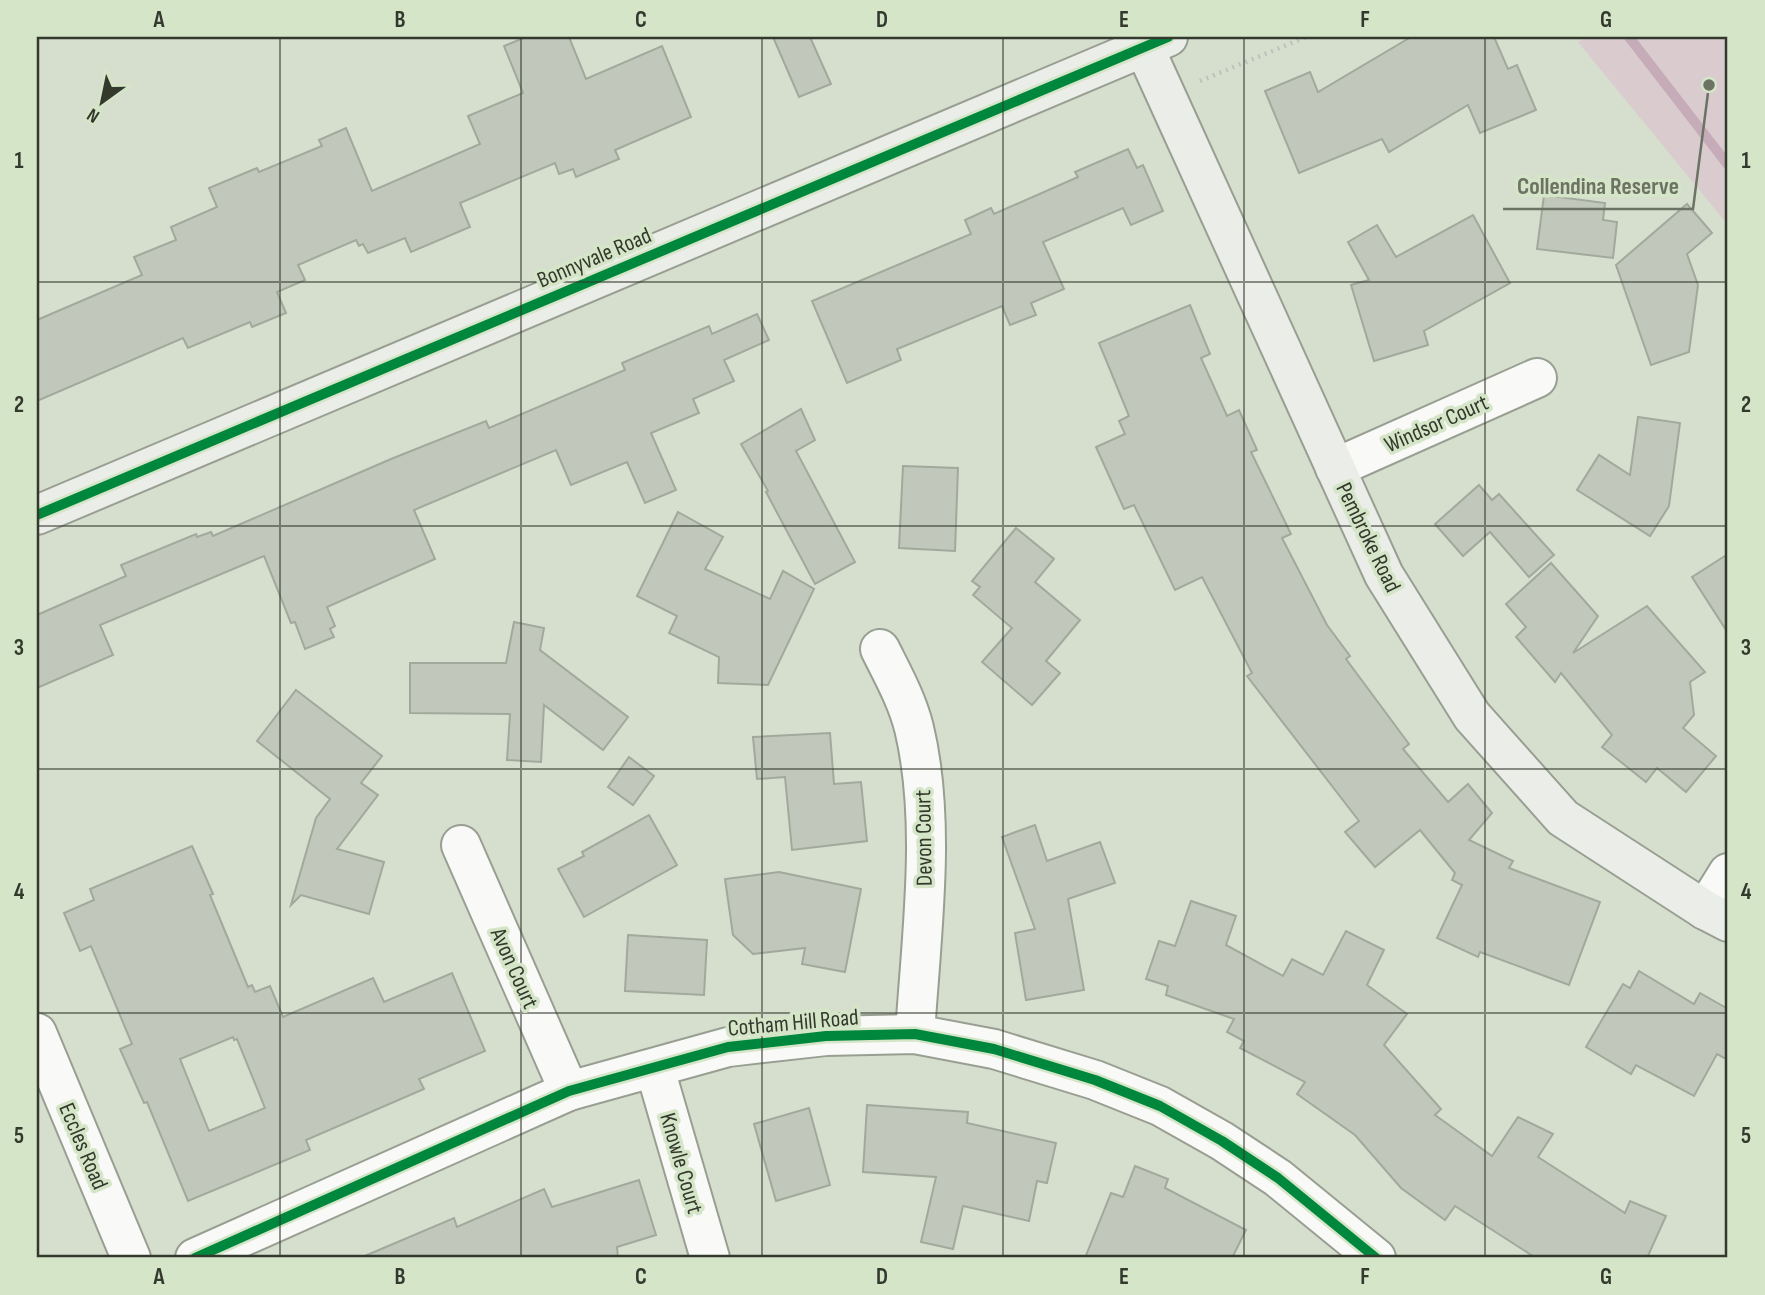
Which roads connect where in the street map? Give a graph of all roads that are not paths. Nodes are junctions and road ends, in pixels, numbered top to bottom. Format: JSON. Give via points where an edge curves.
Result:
{"nodes":[{"id":1,"x":1156,"y":42,"type":"edge"},
{"id":2,"x":1538,"y":378,"type":"dead end"},
{"id":3,"x":1335,"y":468,"type":"junction"},
{"id":4,"x":37,"y":515,"type":"edge"},
{"id":5,"x":880,"y":649,"type":"dead end"},
{"id":6,"x":461,"y":845,"type":"dead end"},
{"id":7,"x":1728,"y":873,"type":"edge"},
{"id":8,"x":1717,"y":916,"type":"edge"},
{"id":9,"x":37,"y":1033,"type":"edge"},
{"id":10,"x":915,"y":1034,"type":"junction"},
{"id":11,"x":654,"y":1069,"type":"junction"},
{"id":12,"x":569,"y":1091,"type":"junction"},
{"id":13,"x":131,"y":1258,"type":"edge"},
{"id":14,"x":195,"y":1258,"type":"edge"},
{"id":15,"x":710,"y":1258,"type":"edge"},
{"id":16,"x":1376,"y":1258,"type":"edge"}],
"edges":[{"from":1,"to":3,"type":"street","name":"Pembroke Road","via":[[1166,96]]},
{"from":1,"to":4,"type":"street","name":"Bonnyvale Road"},
{"from":2,"to":3,"type":"street","name":"Windsor Court"},
{"from":3,"to":8,"type":"street","name":"Pembroke Road","via":[[1384,575],[1472,716],[1563,818]]},
{"from":5,"to":10,"type":"street","name":"Devon Court","via":[[914,727],[921,767],[925,870]]},
{"from":6,"to":12,"type":"street","name":"Avon Court"},
{"from":7,"to":8,"type":"street"},
{"from":9,"to":13,"type":"street","name":"Eccles Road"},
{"from":10,"to":11,"type":"street","name":"Cotham Hill Road","via":[[826,1036],[728,1047]]},
{"from":10,"to":16,"type":"street","name":"Cotham Hill Road","via":[[994,1049],[1160,1106],[1278,1178]]},
{"from":11,"to":12,"type":"street","name":"Cotham Hill Road"},
{"from":11,"to":15,"type":"street","name":"Knowle Court"},
{"from":12,"to":14,"type":"street","name":"Cotham Hill Road"}]}
